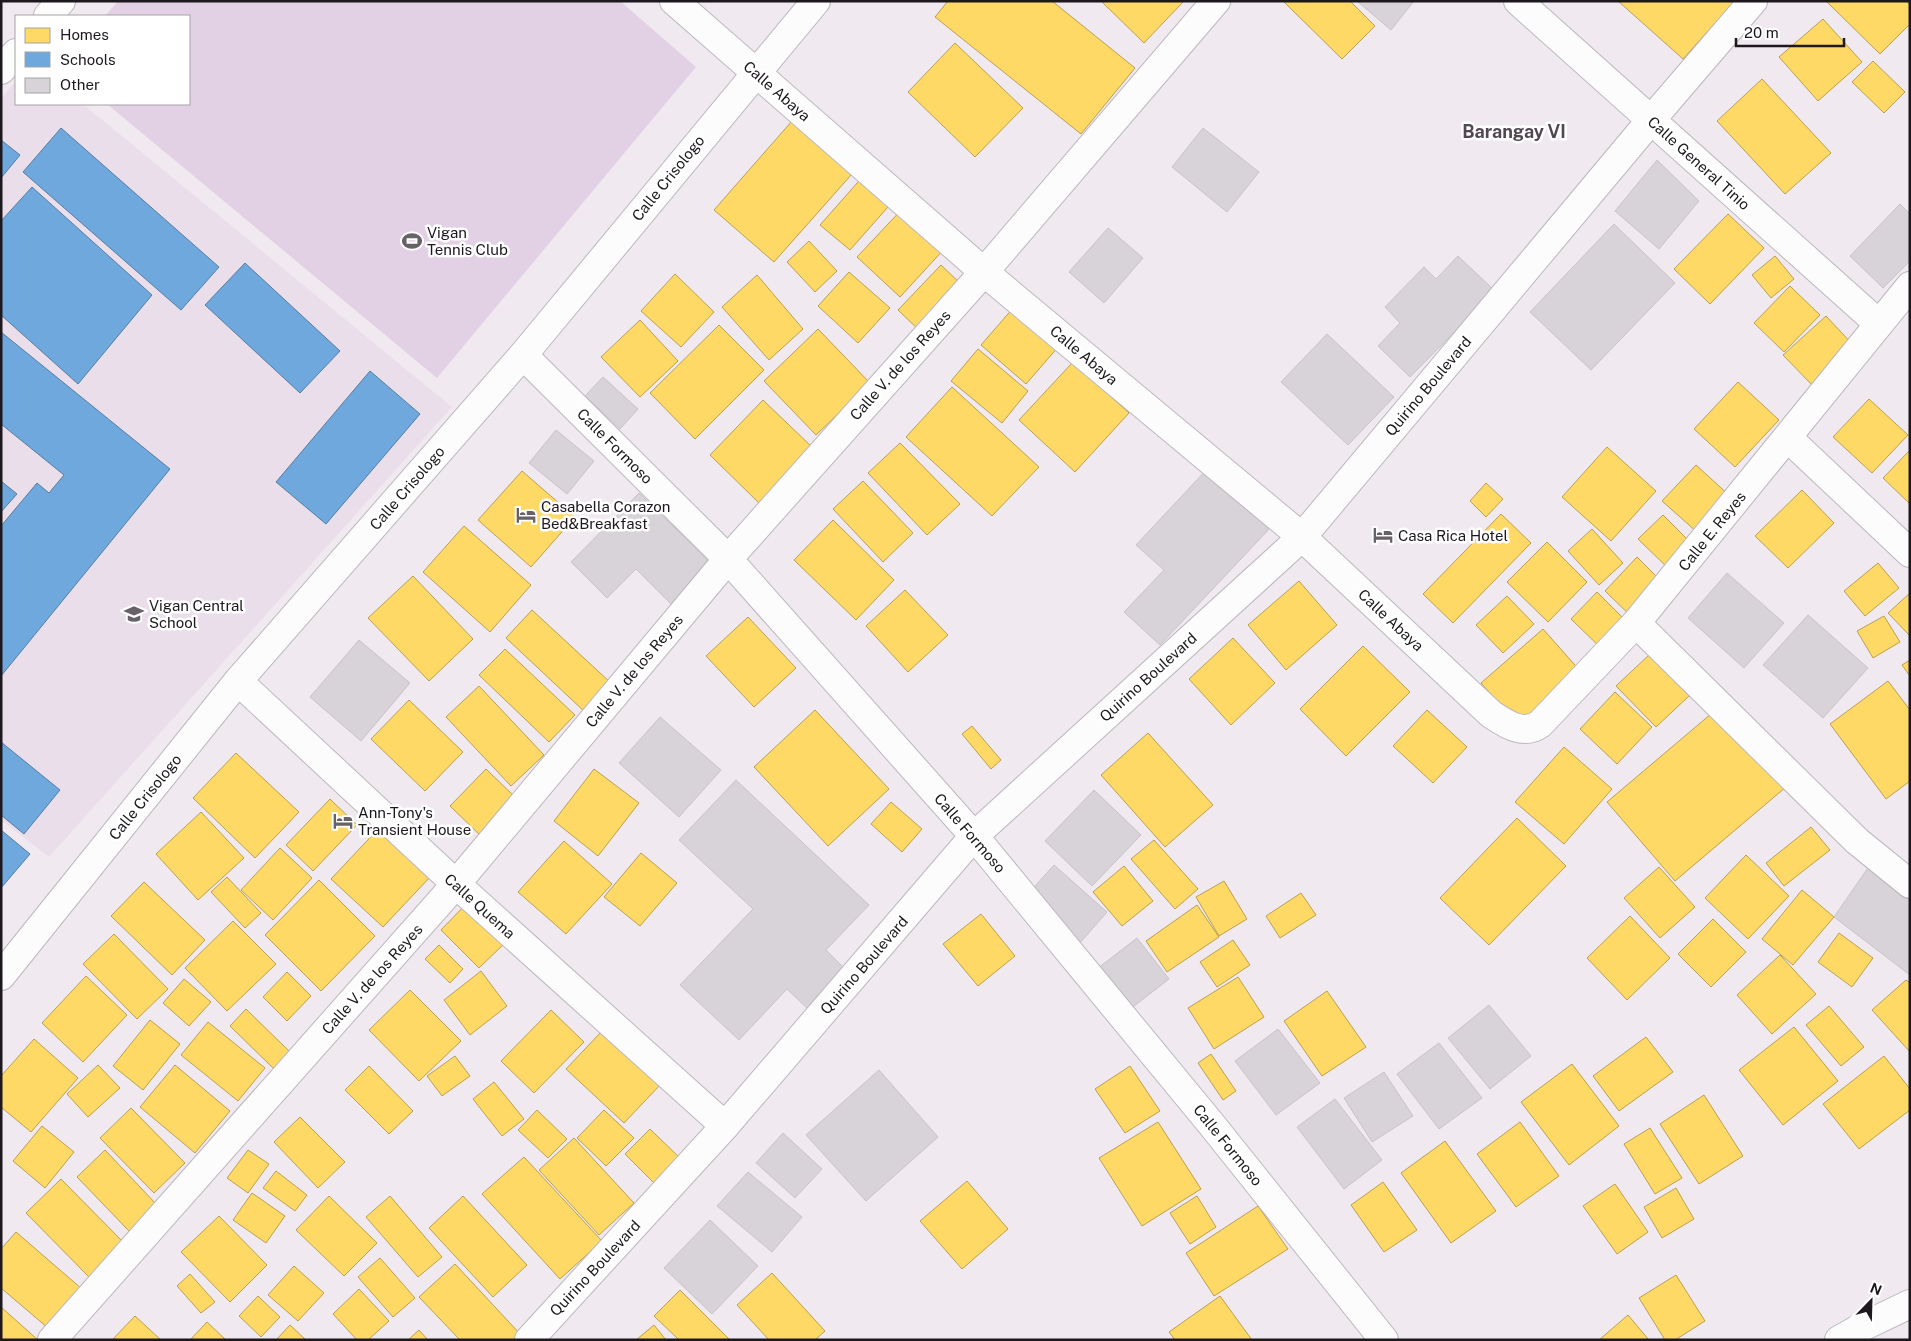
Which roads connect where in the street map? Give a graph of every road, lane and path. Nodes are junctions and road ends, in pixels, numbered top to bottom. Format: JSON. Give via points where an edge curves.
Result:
{"nodes":[{"id":1,"x":61,"y":1,"type":"edge"},
{"id":2,"x":674,"y":1,"type":"edge"},
{"id":3,"x":816,"y":1,"type":"edge"},
{"id":4,"x":1216,"y":1,"type":"edge"},
{"id":5,"x":1518,"y":1,"type":"edge"},
{"id":6,"x":1753,"y":1,"type":"edge"},
{"id":7,"x":49,"y":15,"type":"edge"},
{"id":8,"x":15,"y":54,"type":"edge"},
{"id":9,"x":1,"y":70,"type":"edge"},
{"id":10,"x":756,"y":72,"type":"junction"},
{"id":11,"x":1651,"y":120,"type":"junction"},
{"id":12,"x":984,"y":272,"type":"junction"},
{"id":13,"x":1910,"y":286,"type":"edge"},
{"id":14,"x":1879,"y":324,"type":"junction"},
{"id":15,"x":523,"y":355,"type":"junction"},
{"id":16,"x":1788,"y":438,"type":"junction"},
{"id":17,"x":1302,"y":537,"type":"junction"},
{"id":18,"x":1910,"y":554,"type":"edge"},
{"id":19,"x":728,"y":558,"type":"junction"},
{"id":20,"x":1636,"y":623,"type":"junction"},
{"id":21,"x":238,"y":681,"type":"junction"},
{"id":22,"x":1491,"y":714,"type":"joint"},
{"id":23,"x":974,"y":836,"type":"junction"},
{"id":24,"x":456,"y":884,"type":"junction"},
{"id":25,"x":1910,"y":884,"type":"edge"},
{"id":26,"x":1,"y":976,"type":"edge"},
{"id":27,"x":725,"y":1126,"type":"junction"},
{"id":28,"x":1910,"y":1304,"type":"edge"},
{"id":29,"x":52,"y":1340,"type":"edge"},
{"id":30,"x":529,"y":1340,"type":"edge"},
{"id":31,"x":1384,"y":1340,"type":"edge"},
{"id":32,"x":1839,"y":1340,"type":"edge"}],
"edges":[{"from":1,"to":7,"type":"street"},
{"from":2,"to":10,"type":"street","name":"Calle Abaya"},
{"from":3,"to":10,"type":"street","name":"Calle Crisologo"},
{"from":4,"to":12,"type":"street","name":"Calle V. de los Reyes"},
{"from":5,"to":11,"type":"street","name":"Calle General Tinio"},
{"from":6,"to":11,"type":"street","name":"Quirino Boulevard"},
{"from":8,"to":9,"type":"street"},
{"from":10,"to":12,"type":"street","name":"Calle Abaya"},
{"from":10,"to":15,"type":"street","name":"Calle Crisologo"},
{"from":11,"to":14,"type":"street","name":"Calle General Tinio"},
{"from":11,"to":17,"type":"street","name":"Quirino Boulevard"},
{"from":12,"to":17,"type":"street","name":"Calle Abaya"},
{"from":12,"to":19,"type":"street","name":"Calle V. de los Reyes"},
{"from":13,"to":14,"type":"street","name":"Calle E. Reyes"},
{"from":14,"to":16,"type":"street","name":"Calle E. Reyes"},
{"from":15,"to":19,"type":"street","name":"Calle Formoso"},
{"from":15,"to":21,"type":"street","name":"Calle Crisologo"},
{"from":16,"to":18,"type":"street"},
{"from":16,"to":20,"type":"street","name":"Calle E. Reyes"},
{"from":17,"to":22,"type":"street","name":"Calle Abaya"},
{"from":17,"to":23,"type":"street","name":"Quirino Boulevard"},
{"from":19,"to":23,"type":"street","name":"Calle Formoso"},
{"from":19,"to":24,"type":"street","name":"Calle V. de los Reyes"},
{"from":20,"to":22,"type":"street","name":"Calle E. Reyes","via":[[1533,729],[1517,728]]},
{"from":20,"to":25,"type":"street","via":[[1857,841]]},
{"from":21,"to":24,"type":"street","name":"Calle Quema"},
{"from":21,"to":26,"type":"street","name":"Calle Crisologo"},
{"from":23,"to":27,"type":"street","name":"Quirino Boulevard"},
{"from":23,"to":31,"type":"street","name":"Calle Formoso"},
{"from":24,"to":27,"type":"street","name":"Calle Quema"},
{"from":24,"to":29,"type":"street","name":"Calle V. de los Reyes"},
{"from":27,"to":30,"type":"street","name":"Quirino Boulevard"},
{"from":28,"to":32,"type":"street"}]}
